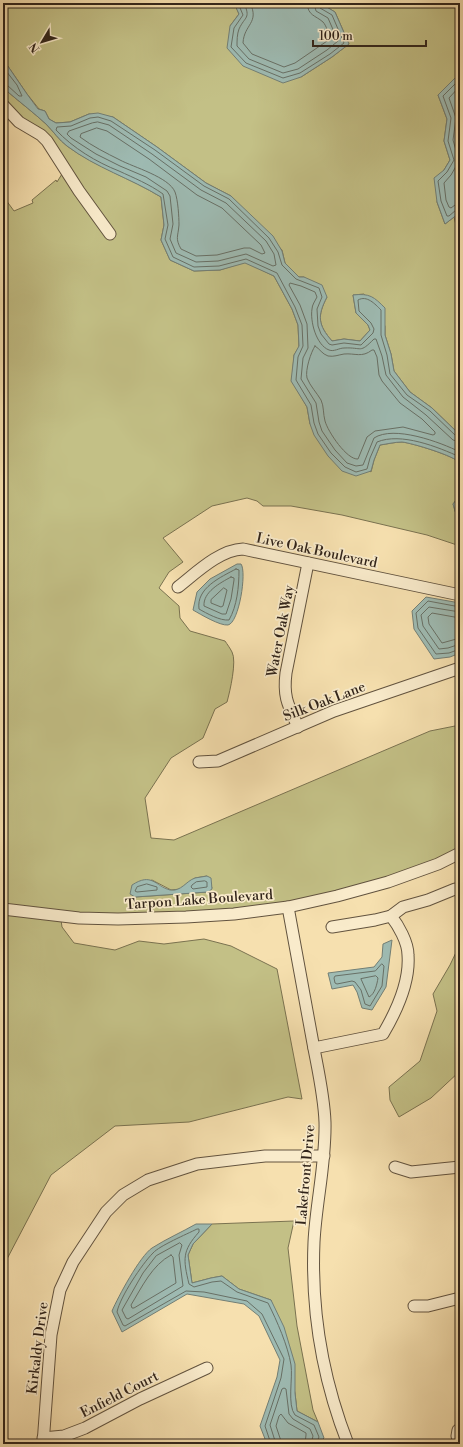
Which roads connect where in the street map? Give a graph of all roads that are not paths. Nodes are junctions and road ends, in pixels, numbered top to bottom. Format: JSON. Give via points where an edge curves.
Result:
{"nodes":[{"id":1,"x":3,"y":105,"type":"edge"},
{"id":2,"x":110,"y":234,"type":"dead end"},
{"id":3,"x":308,"y":563,"type":"junction"},
{"id":4,"x":178,"y":587,"type":"dead end"},
{"id":5,"x":460,"y":595,"type":"edge"},
{"id":6,"x":460,"y":668,"type":"edge"},
{"id":7,"x":298,"y":727,"type":"junction"},
{"id":8,"x":199,"y":762,"type":"dead end"},
{"id":9,"x":460,"y":853,"type":"edge"},
{"id":10,"x":455,"y":889,"type":"dead end"},
{"id":11,"x":288,"y":907,"type":"junction"},
{"id":12,"x":3,"y":909,"type":"edge"},
{"id":13,"x":391,"y":916,"type":"junction"},
{"id":14,"x":332,"y":927,"type":"dead end"},
{"id":15,"x":314,"y":1048,"type":"junction"},
{"id":16,"x":324,"y":1156,"type":"junction"},
{"id":17,"x":395,"y":1167,"type":"dead end"},
{"id":18,"x":460,"y":1167,"type":"edge"},
{"id":19,"x":460,"y":1298,"type":"edge"},
{"id":20,"x":414,"y":1306,"type":"dead end"},
{"id":21,"x":207,"y":1368,"type":"dead end"},
{"id":22,"x":460,"y":1429,"type":"edge"},
{"id":23,"x":43,"y":1441,"type":"edge"},
{"id":24,"x":460,"y":1442,"type":"edge"},
{"id":25,"x":348,"y":1444,"type":"edge"}],
"edges":[{"from":1,"to":2,"type":"street","via":[[19,122],[47,141]]},
{"from":3,"to":4,"type":"street","name":"Live Oak Boulevard","via":[[234,549],[223,553]]},
{"from":3,"to":5,"type":"street","name":"Live Oak Boulevard"},
{"from":3,"to":7,"type":"street","name":"Water Oak Way","via":[[284,688],[285,699]]},
{"from":6,"to":7,"type":"street","name":"Silk Oak Lane","via":[[334,711]]},
{"from":7,"to":8,"type":"street","name":"Silk Oak Lane","via":[[218,762]]},
{"from":9,"to":11,"type":"street","name":"Tarpon Lake Boulevard","via":[[388,882]]},
{"from":10,"to":13,"type":"street","via":[[403,907]]},
{"from":11,"to":12,"type":"street","name":"Tarpon Lake Boulevard","via":[[234,914],[118,919],[79,918]]},
{"from":11,"to":15,"type":"street","name":"Lakefront Drive"},
{"from":13,"to":14,"type":"street"},
{"from":13,"to":15,"type":"street","via":[[399,926],[408,954],[407,975],[394,1016],[383,1034]]},
{"from":15,"to":16,"type":"street","name":"Lakefront Drive","via":[[325,1121]]},
{"from":16,"to":23,"type":"street","name":"Kirkaldy Drive","via":[[265,1156],[197,1164],[148,1180],[123,1195],[106,1212],[73,1262],[60,1290],[51,1335]]},
{"from":16,"to":25,"type":"street","name":"Lakefront Drive","via":[[314,1242],[316,1307],[333,1403]]},
{"from":17,"to":18,"type":"street","via":[[411,1172]]},
{"from":19,"to":20,"type":"street","via":[[428,1306]]},
{"from":21,"to":23,"type":"street","name":"Enfield Court","via":[[140,1398],[86,1428]]},
{"from":22,"to":24,"type":"street","via":[[457,1436]]}]}
